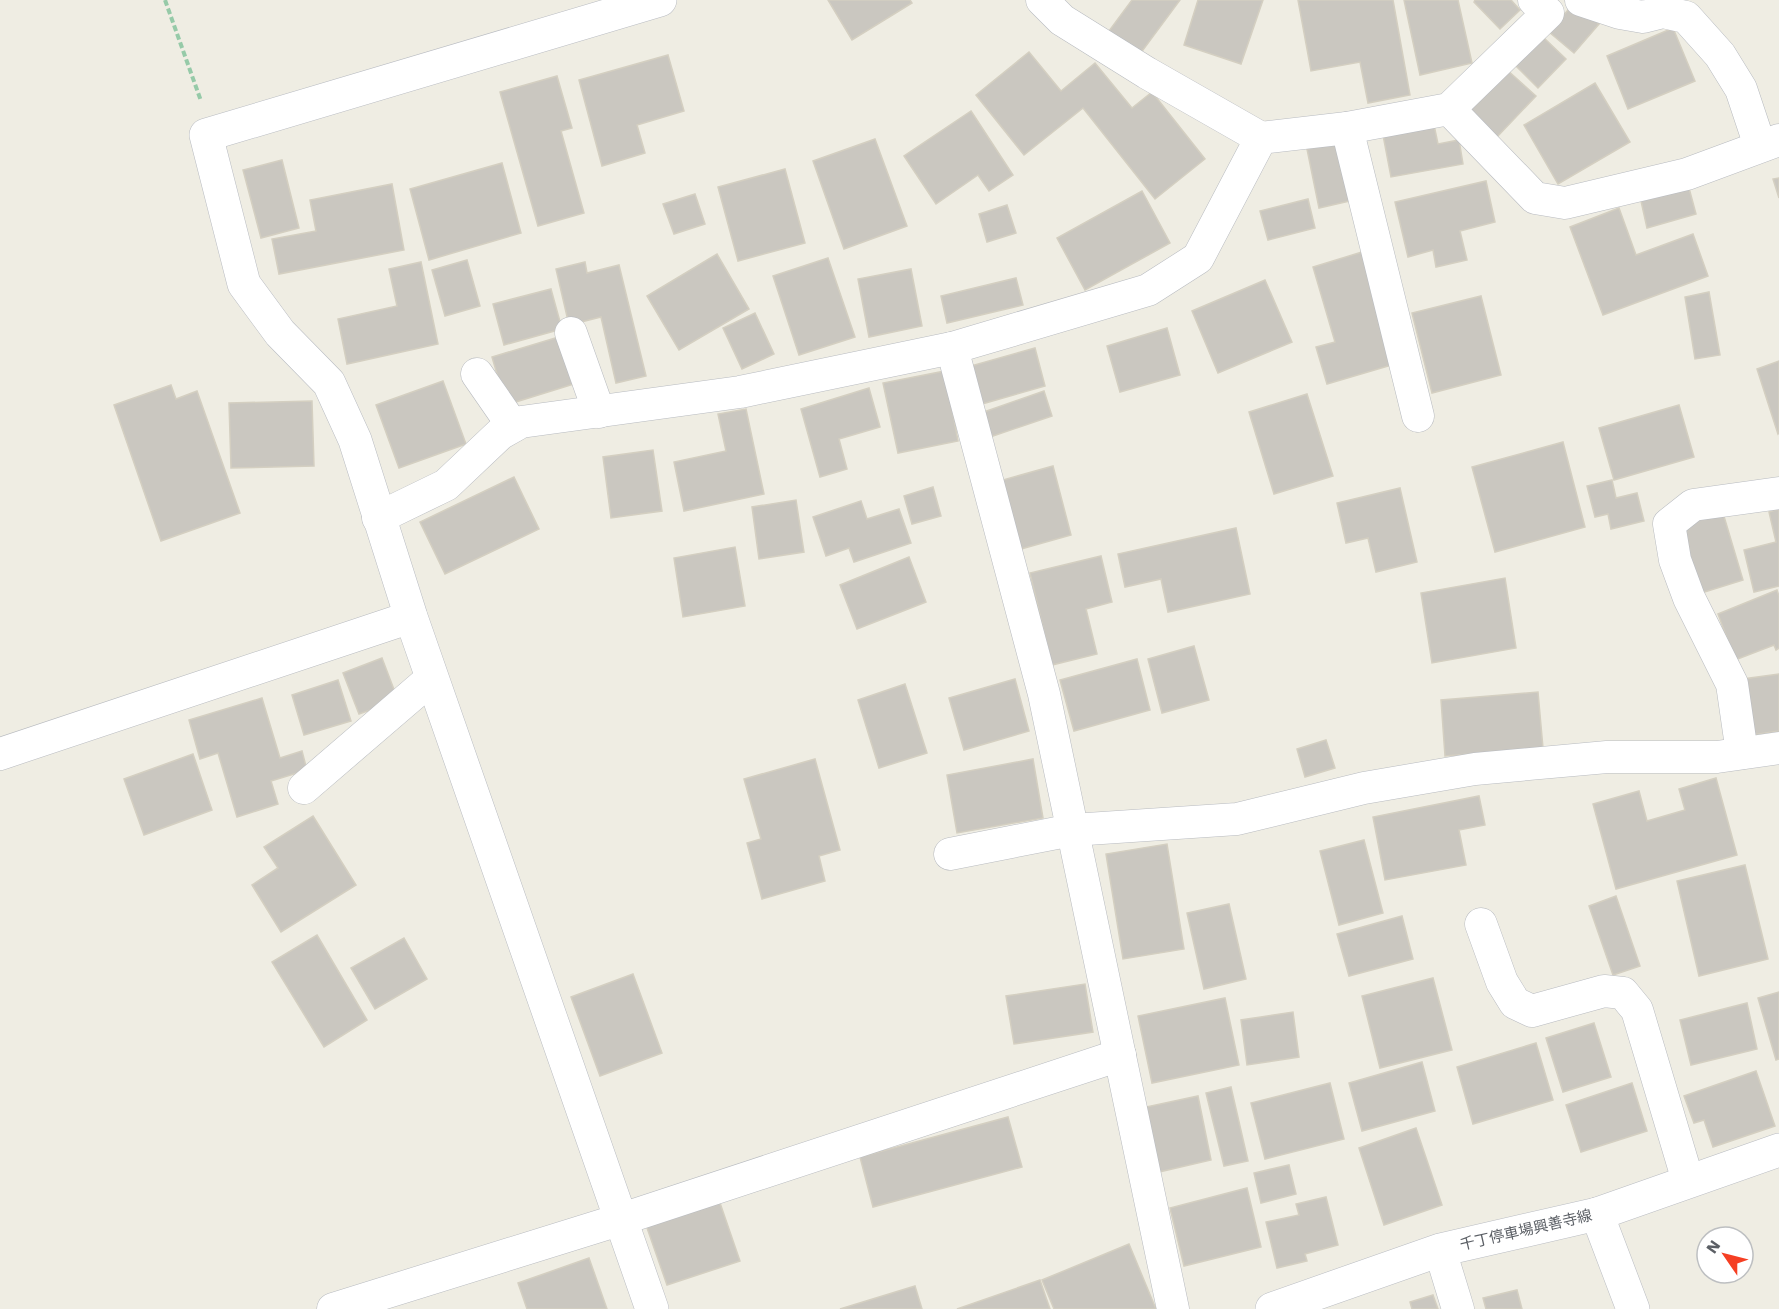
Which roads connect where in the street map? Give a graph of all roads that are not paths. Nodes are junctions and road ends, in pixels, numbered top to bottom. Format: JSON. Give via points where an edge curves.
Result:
{"nodes":[{"id":1,"x":660,"y":0,"type":"edge"},
{"id":2,"x":1042,"y":0,"type":"edge"},
{"id":3,"x":1581,"y":0,"type":"edge"},
{"id":4,"x":1549,"y":4,"type":"edge"},
{"id":5,"x":1449,"y":109,"type":"junction"},
{"id":6,"x":1347,"y":128,"type":"junction"},
{"id":7,"x":1261,"y":138,"type":"junction"},
{"id":8,"x":1769,"y":143,"type":"edge"},
{"id":9,"x":571,"y":333,"type":"dead end"},
{"id":10,"x":952,"y":348,"type":"junction"},
{"id":11,"x":477,"y":374,"type":"dead end"},
{"id":12,"x":599,"y":411,"type":"junction"},
{"id":13,"x":1418,"y":416,"type":"dead end"},
{"id":14,"x":513,"y":426,"type":"junction"},
{"id":15,"x":1779,"y":493,"type":"edge"},
{"id":16,"x":378,"y":518,"type":"junction"},
{"id":17,"x":411,"y":617,"type":"junction"},
{"id":18,"x":432,"y":678,"type":"junction"},
{"id":19,"x":1779,"y":748,"type":"edge"},
{"id":20,"x":1742,"y":753,"type":"junction"},
{"id":21,"x":0,"y":754,"type":"edge"},
{"id":22,"x":304,"y":788,"type":"dead end"},
{"id":23,"x":1072,"y":830,"type":"junction"},
{"id":24,"x":950,"y":854,"type":"dead end"},
{"id":25,"x":1481,"y":924,"type":"dead end"},
{"id":26,"x":1120,"y":1055,"type":"junction"},
{"id":27,"x":1779,"y":1149,"type":"edge"},
{"id":28,"x":1688,"y":1181,"type":"junction"},
{"id":29,"x":1597,"y":1214,"type":"junction"},
{"id":30,"x":622,"y":1220,"type":"junction"},
{"id":31,"x":1440,"y":1250,"type":"junction"},
{"id":32,"x":333,"y":1309,"type":"edge"},
{"id":33,"x":652,"y":1309,"type":"edge"},
{"id":34,"x":1173,"y":1309,"type":"edge"},
{"id":35,"x":1272,"y":1309,"type":"edge"},
{"id":36,"x":1458,"y":1309,"type":"edge"},
{"id":37,"x":1633,"y":1309,"type":"edge"}],
"edges":[{"from":1,"to":16,"type":"street","via":[[206,135],[244,284],[280,333],[329,383],[355,440]]},
{"from":2,"to":7,"type":"street","via":[[1071,26]]},
{"from":3,"to":8,"type":"street","via":[[1620,13],[1643,16],[1663,12],[1686,17],[1720,55]]},
{"from":4,"to":5,"type":"street"},
{"from":5,"to":6,"type":"street"},
{"from":5,"to":8,"type":"street","via":[[1535,198],[1565,203],[1687,174]]},
{"from":6,"to":7,"type":"street"},
{"from":6,"to":13,"type":"street"},
{"from":7,"to":10,"type":"street","via":[[1198,258],[1149,290]]},
{"from":9,"to":12,"type":"street"},
{"from":10,"to":12,"type":"street","via":[[740,392]]},
{"from":10,"to":23,"type":"street","via":[[1044,694]]},
{"from":11,"to":14,"type":"street"},
{"from":12,"to":14,"type":"street"},
{"from":14,"to":16,"type":"street","via":[[446,485]]},
{"from":15,"to":20,"type":"street","via":[[1694,505],[1669,524],[1675,560],[1689,598],[1732,684]]},
{"from":16,"to":17,"type":"street"},
{"from":17,"to":18,"type":"street"},
{"from":17,"to":21,"type":"street"},
{"from":18,"to":22,"type":"street"},
{"from":18,"to":30,"type":"street"},
{"from":19,"to":20,"type":"street"},
{"from":20,"to":23,"type":"street","via":[[1717,758],[1607,757],[1475,769],[1364,788],[1237,819]]},
{"from":23,"to":24,"type":"street"},
{"from":23,"to":26,"type":"street"},
{"from":25,"to":28,"type":"street","via":[[1502,982],[1515,1003],[1532,1011],[1604,991],[1623,993],[1637,1010]]},
{"from":26,"to":30,"type":"street"},
{"from":26,"to":34,"type":"street"},
{"from":27,"to":28,"type":"street","name":"千丁停車場興善寺線"},
{"from":28,"to":29,"type":"street","name":"千丁停車場興善寺線"},
{"from":29,"to":31,"type":"street","name":"千丁停車場興善寺線"},
{"from":29,"to":37,"type":"street"},
{"from":30,"to":32,"type":"street"},
{"from":30,"to":33,"type":"street"},
{"from":31,"to":35,"type":"street","name":"千丁停車場興善寺線"},
{"from":31,"to":36,"type":"street"}]}
